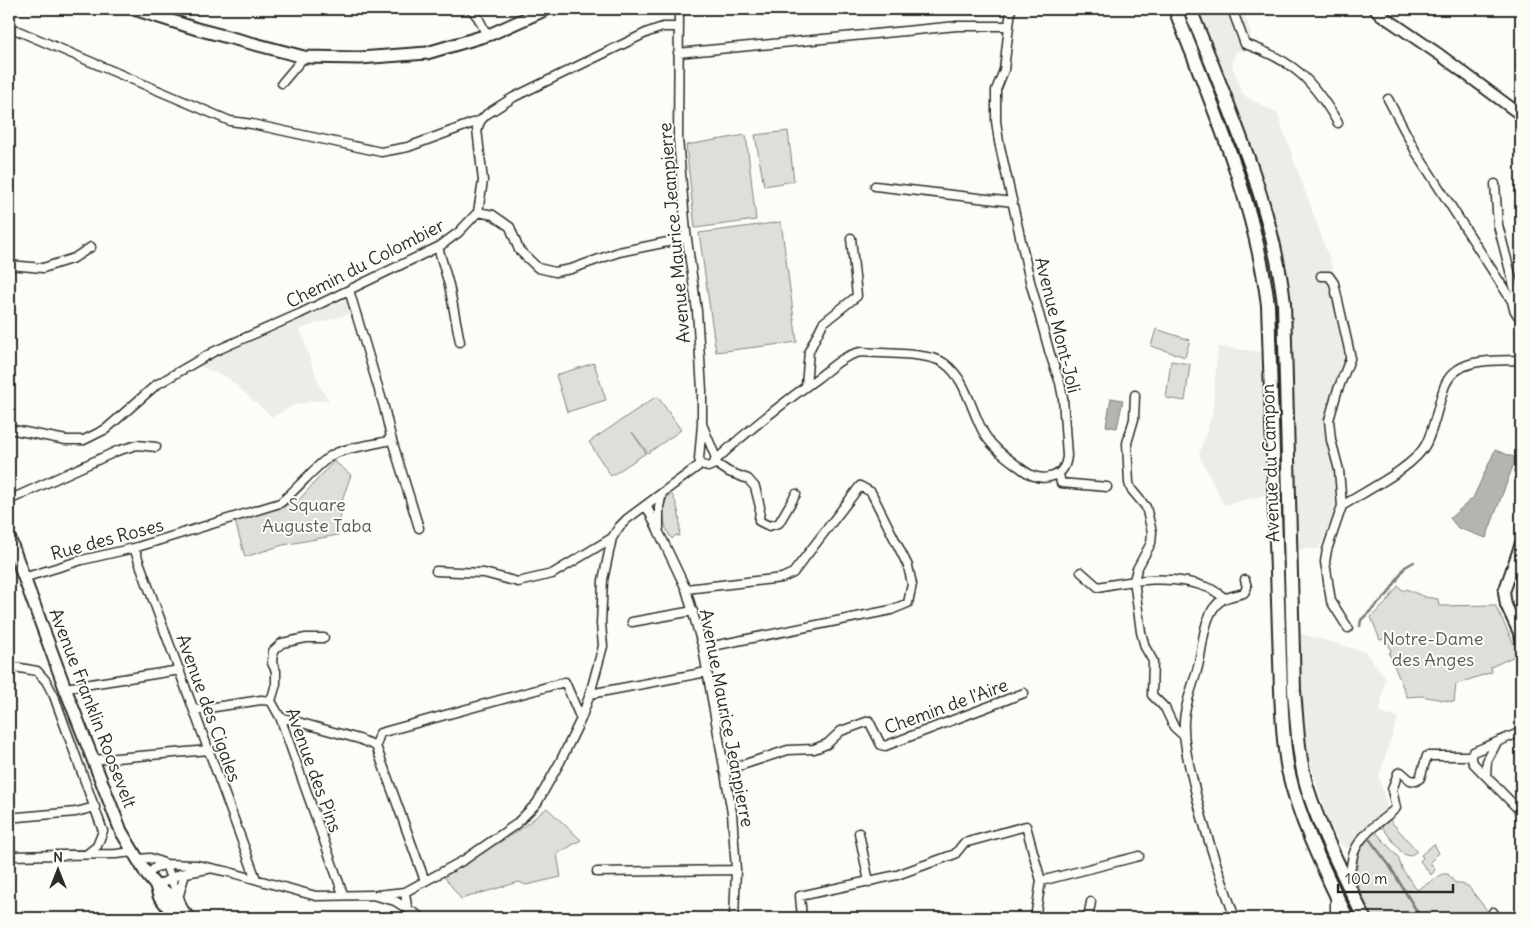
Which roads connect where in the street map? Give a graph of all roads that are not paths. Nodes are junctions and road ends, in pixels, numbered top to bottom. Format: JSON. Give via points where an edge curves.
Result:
{"nodes":[{"id":1,"x":134,"y":9,"type":"edge"},
{"id":2,"x":470,"y":9,"type":"edge"},
{"id":3,"x":548,"y":9,"type":"edge"},
{"id":4,"x":679,"y":9,"type":"edge"},
{"id":5,"x":1011,"y":9,"type":"edge"},
{"id":6,"x":1174,"y":9,"type":"edge"},
{"id":7,"x":1190,"y":9,"type":"edge"},
{"id":8,"x":1232,"y":9,"type":"edge"},
{"id":9,"x":1375,"y":9,"type":"edge"},
{"id":10,"x":1009,"y":26,"type":"junction"},
{"id":11,"x":9,"y":27,"type":"edge"},
{"id":12,"x":678,"y":27,"type":"junction"},
{"id":13,"x":486,"y":36,"type":"junction"},
{"id":14,"x":678,"y":53,"type":"junction"},
{"id":15,"x":304,"y":58,"type":"junction"},
{"id":16,"x":282,"y":83,"type":"dead end"},
{"id":17,"x":1388,"y":99,"type":"dead end"},
{"id":18,"x":1521,"y":115,"type":"edge"},
{"id":19,"x":481,"y":120,"type":"junction"},
{"id":20,"x":1338,"y":123,"type":"dead end"},
{"id":21,"x":1495,"y":184,"type":"dead end"},
{"id":22,"x":875,"y":186,"type":"dead end"},
{"id":23,"x":1012,"y":202,"type":"junction"},
{"id":24,"x":478,"y":212,"type":"junction"},
{"id":25,"x":687,"y":238,"type":"junction"},
{"id":26,"x":850,"y":238,"type":"dead end"},
{"id":27,"x":90,"y":247,"type":"dead end"},
{"id":28,"x":438,"y":247,"type":"junction"},
{"id":29,"x":9,"y":265,"type":"edge"},
{"id":30,"x":1321,"y":276,"type":"dead end"},
{"id":31,"x":348,"y":290,"type":"junction"},
{"id":32,"x":1517,"y":295,"type":"edge"},
{"id":33,"x":1521,"y":319,"type":"edge"},
{"id":34,"x":460,"y":342,"type":"dead end"},
{"id":35,"x":1521,"y":360,"type":"edge"},
{"id":36,"x":806,"y":385,"type":"junction"},
{"id":37,"x":1135,"y":395,"type":"dead end"},
{"id":38,"x":702,"y":424,"type":"junction"},
{"id":39,"x":9,"y":429,"type":"edge"},
{"id":40,"x":391,"y":437,"type":"junction"},
{"id":41,"x":733,"y":443,"type":"junction"},
{"id":42,"x":156,"y":447,"type":"dead end"},
{"id":43,"x":713,"y":451,"type":"junction"},
{"id":44,"x":700,"y":454,"type":"junction"},
{"id":45,"x":716,"y":461,"type":"junction"},
{"id":46,"x":702,"y":464,"type":"junction"},
{"id":47,"x":1059,"y":474,"type":"junction"},
{"id":48,"x":1107,"y":487,"type":"dead end"},
{"id":49,"x":662,"y":494,"type":"junction"},
{"id":50,"x":796,"y":494,"type":"dead end"},
{"id":51,"x":9,"y":500,"type":"edge"},
{"id":52,"x":646,"y":505,"type":"junction"},
{"id":53,"x":1342,"y":506,"type":"junction"},
{"id":54,"x":419,"y":528,"type":"dead end"},
{"id":55,"x":658,"y":530,"type":"junction"},
{"id":56,"x":9,"y":537,"type":"edge"},
{"id":57,"x":612,"y":538,"type":"junction"},
{"id":58,"x":1521,"y":543,"type":"edge"},
{"id":59,"x":134,"y":548,"type":"junction"},
{"id":60,"x":436,"y":571,"type":"dead end"},
{"id":61,"x":1081,"y":572,"type":"dead end"},
{"id":62,"x":23,"y":578,"type":"junction"},
{"id":63,"x":1134,"y":580,"type":"junction"},
{"id":64,"x":1245,"y":580,"type":"dead end"},
{"id":65,"x":686,"y":589,"type":"junction"},
{"id":66,"x":1225,"y":598,"type":"junction"},
{"id":67,"x":693,"y":611,"type":"junction"},
{"id":68,"x":632,"y":622,"type":"dead end"},
{"id":69,"x":1348,"y":628,"type":"dead end"},
{"id":70,"x":1521,"y":637,"type":"edge"},
{"id":71,"x":324,"y":638,"type":"dead end"},
{"id":72,"x":703,"y":648,"type":"junction"},
{"id":73,"x":9,"y":666,"type":"edge"},
{"id":74,"x":180,"y":670,"type":"junction"},
{"id":75,"x":707,"y":672,"type":"junction"},
{"id":76,"x":65,"y":688,"type":"junction"},
{"id":77,"x":1024,"y":693,"type":"dead end"},
{"id":78,"x":590,"y":694,"type":"junction"},
{"id":79,"x":272,"y":701,"type":"junction"},
{"id":80,"x":195,"y":710,"type":"junction"},
{"id":81,"x":280,"y":717,"type":"junction"},
{"id":82,"x":580,"y":719,"type":"junction"},
{"id":83,"x":1521,"y":732,"type":"edge"},
{"id":84,"x":1184,"y":736,"type":"junction"},
{"id":85,"x":1496,"y":744,"type":"junction"},
{"id":86,"x":376,"y":746,"type":"junction"},
{"id":87,"x":209,"y":750,"type":"junction"},
{"id":88,"x":1470,"y":756,"type":"junction"},
{"id":89,"x":93,"y":760,"type":"junction"},
{"id":90,"x":724,"y":771,"type":"junction"},
{"id":91,"x":1486,"y":776,"type":"junction"},
{"id":92,"x":95,"y":806,"type":"junction"},
{"id":93,"x":1521,"y":812,"type":"edge"},
{"id":94,"x":9,"y":816,"type":"edge"},
{"id":95,"x":858,"y":833,"type":"dead end"},
{"id":96,"x":87,"y":854,"type":"junction"},
{"id":97,"x":131,"y":855,"type":"junction"},
{"id":98,"x":9,"y":856,"type":"edge"},
{"id":99,"x":1139,"y":856,"type":"dead end"},
{"id":100,"x":166,"y":864,"type":"junction"},
{"id":101,"x":210,"y":868,"type":"junction"},
{"id":102,"x":736,"y":870,"type":"junction"},
{"id":103,"x":597,"y":872,"type":"dead end"},
{"id":104,"x":185,"y":874,"type":"junction"},
{"id":105,"x":147,"y":875,"type":"junction"},
{"id":106,"x":170,"y":878,"type":"junction"},
{"id":107,"x":256,"y":879,"type":"junction"},
{"id":108,"x":1346,"y":880,"type":"junction"},
{"id":109,"x":425,"y":881,"type":"junction"},
{"id":110,"x":1041,"y":881,"type":"junction"},
{"id":111,"x":869,"y":882,"type":"junction"},
{"id":112,"x":156,"y":886,"type":"junction"},
{"id":113,"x":405,"y":892,"type":"junction"},
{"id":114,"x":343,"y":894,"type":"junction"},
{"id":115,"x":1336,"y":894,"type":"junction"},
{"id":116,"x":179,"y":895,"type":"junction"},
{"id":117,"x":372,"y":895,"type":"junction"},
{"id":118,"x":1091,"y":902,"type":"dead end"},
{"id":119,"x":407,"y":907,"type":"junction"},
{"id":120,"x":176,"y":916,"type":"edge"},
{"id":121,"x":422,"y":918,"type":"edge"},
{"id":122,"x":734,"y":918,"type":"edge"},
{"id":123,"x":802,"y":918,"type":"edge"},
{"id":124,"x":1035,"y":918,"type":"edge"},
{"id":125,"x":1088,"y":918,"type":"edge"},
{"id":126,"x":1235,"y":918,"type":"edge"},
{"id":127,"x":1335,"y":918,"type":"edge"},
{"id":128,"x":1341,"y":918,"type":"edge"},
{"id":129,"x":1346,"y":918,"type":"edge"},
{"id":130,"x":1364,"y":918,"type":"edge"}],
"edges":[{"from":1,"to":15,"type":"main road"},
{"from":2,"to":13,"type":"street"},
{"from":3,"to":13,"type":"main road"},
{"from":4,"to":12,"type":"street","name":"Avenue Maurice Jeanpierre"},
{"from":5,"to":10,"type":"street","name":"Avenue Mont-Joli"},
{"from":6,"to":115,"type":"main road","name":"Avenue du Campon","via":[[1246,202],[1265,280],[1285,750],[1297,802]]},
{"from":7,"to":108,"type":"main road","name":"Avenue du Campon","via":[[1245,151],[1270,226],[1279,271],[1284,303],[1298,739],[1311,799]]},
{"from":8,"to":20,"type":"street","via":[[1245,44],[1263,50],[1298,71],[1319,92]]},
{"from":9,"to":18,"type":"street"},
{"from":10,"to":14,"type":"street","via":[[957,26]]},
{"from":10,"to":23,"type":"street","name":"Avenue Mont-Joli","via":[[1004,70],[995,102],[999,142]]},
{"from":11,"to":19,"type":"street","via":[[230,122],[381,152],[408,146]]},
{"from":12,"to":14,"type":"street","name":"Avenue Maurice Jeanpierre"},
{"from":12,"to":19,"type":"street","via":[[648,32],[514,98]]},
{"from":13,"to":15,"type":"main road","via":[[427,53]]},
{"from":14,"to":25,"type":"street","name":"Avenue Maurice Jeanpierre","via":[[678,139]]},
{"from":15,"to":16,"type":"street"},
{"from":17,"to":32,"type":"street","via":[[1416,152]]},
{"from":19,"to":24,"type":"street","via":[[477,129],[483,181]]},
{"from":21,"to":32,"type":"street","via":[[1498,225]]},
{"from":22,"to":23,"type":"street"},
{"from":23,"to":47,"type":"street","name":"Avenue Mont-Joli","via":[[1030,281],[1060,383],[1067,456]]},
{"from":24,"to":25,"type":"street","via":[[493,215],[510,227],[519,250],[538,268],[555,272],[619,252]]},
{"from":24,"to":28,"type":"street","name":"Chemin du Colombier","via":[[460,232]]},
{"from":25,"to":38,"type":"street","name":"Avenue Maurice Jeanpierre","via":[[696,293]]},
{"from":26,"to":36,"type":"street","via":[[857,296],[823,323],[809,351]]},
{"from":27,"to":29,"type":"street","via":[[74,258],[43,268]]},
{"from":28,"to":31,"type":"street","name":"Chemin du Colombier"},
{"from":28,"to":34,"type":"street"},
{"from":30,"to":53,"type":"street","via":[[1329,276],[1334,283],[1350,354],[1329,420]]},
{"from":31,"to":39,"type":"street","name":"Chemin du Colombier","via":[[184,368],[156,385],[106,429],[84,440],[66,440]]},
{"from":31,"to":40,"type":"street"},
{"from":32,"to":33,"type":"street","via":[[1513,309]]},
{"from":35,"to":53,"type":"street","via":[[1475,362],[1452,374],[1444,385],[1429,438],[1421,452],[1405,466]]},
{"from":36,"to":41,"type":"street"},
{"from":36,"to":47,"type":"street","via":[[855,353],[934,358],[951,368],[960,380],[982,428],[995,447],[1034,477]]},
{"from":37,"to":63,"type":"street","via":[[1128,443],[1129,483],[1146,506],[1152,538]]},
{"from":38,"to":43,"type":"street","name":"Avenue Maurice Jeanpierre"},
{"from":38,"to":44,"type":"street","name":"Avenue Maurice Jeanpierre"},
{"from":40,"to":54,"type":"street"},
{"from":40,"to":59,"type":"street","name":"Rue des Roses","via":[[387,442],[336,453],[327,458],[280,503]]},
{"from":41,"to":43,"type":"street"},
{"from":41,"to":45,"type":"street"},
{"from":42,"to":51,"type":"street","via":[[137,445],[117,451]]},
{"from":43,"to":44,"type":"street","via":[[705,450]]},
{"from":43,"to":45,"type":"street"},
{"from":44,"to":46,"type":"street"},
{"from":45,"to":46,"type":"street","via":[[708,467]]},
{"from":45,"to":50,"type":"street","via":[[729,472],[748,479],[755,487],[760,507],[759,521],[769,526],[779,523]]},
{"from":46,"to":49,"type":"street"},
{"from":47,"to":48,"type":"street","via":[[1061,483]]},
{"from":49,"to":52,"type":"street"},
{"from":49,"to":55,"type":"street"},
{"from":52,"to":55,"type":"street","name":"Avenue Maurice Jeanpierre"},
{"from":52,"to":57,"type":"street","via":[[619,527]]},
{"from":53,"to":69,"type":"street","via":[[1325,562],[1332,602]]},
{"from":55,"to":65,"type":"street","name":"Avenue Maurice Jeanpierre"},
{"from":56,"to":62,"type":"main road","name":"Avenue Franklin Roosevelt"},
{"from":57,"to":60,"type":"street","via":[[552,574],[518,582],[484,573]]},
{"from":57,"to":78,"type":"street","via":[[603,580],[603,646]]},
{"from":58,"to":70,"type":"street","via":[[1506,583],[1504,600]]},
{"from":59,"to":62,"type":"street","name":"Rue des Roses"},
{"from":59,"to":74,"type":"street","name":"Avenue des Cigales"},
{"from":61,"to":63,"type":"street","via":[[1098,587]]},
{"from":62,"to":76,"type":"main road","name":"Avenue Franklin Roosevelt"},
{"from":63,"to":66,"type":"street","via":[[1182,580],[1211,588]]},
{"from":63,"to":84,"type":"street","via":[[1141,632],[1153,661],[1152,695]]},
{"from":64,"to":66,"type":"street","via":[[1244,592]]},
{"from":65,"to":67,"type":"street","name":"Avenue Maurice Jeanpierre"},
{"from":65,"to":72,"type":"street","via":[[782,578],[793,573],[860,486],[871,492],[908,566],[912,584],[908,603],[891,610]]},
{"from":66,"to":84,"type":"street","via":[[1216,605],[1208,621],[1197,675],[1185,710]]},
{"from":67,"to":68,"type":"street"},
{"from":67,"to":72,"type":"street","name":"Avenue Maurice Jeanpierre"},
{"from":71,"to":79,"type":"street","via":[[282,643],[273,651],[276,684]]},
{"from":72,"to":75,"type":"street","name":"Avenue Maurice Jeanpierre"},
{"from":73,"to":92,"type":"street","via":[[37,671],[46,681]]},
{"from":74,"to":76,"type":"street"},
{"from":74,"to":80,"type":"street","name":"Avenue des Cigales"},
{"from":75,"to":78,"type":"street"},
{"from":75,"to":90,"type":"street","name":"Avenue Maurice Jeanpierre"},
{"from":76,"to":89,"type":"main road","name":"Avenue Franklin Roosevelt"},
{"from":77,"to":90,"type":"street","name":"Chemin de l'Aire","via":[[885,746],[869,721],[841,731],[827,744],[814,749],[788,750]]},
{"from":78,"to":82,"type":"street"},
{"from":79,"to":80,"type":"street","name":"Avenue des Pins"},
{"from":79,"to":81,"type":"street","name":"Avenue des Pins"},
{"from":80,"to":87,"type":"street","name":"Avenue des Cigales"},
{"from":81,"to":86,"type":"street"},
{"from":81,"to":114,"type":"street","name":"Avenue des Pins"},
{"from":82,"to":86,"type":"street","via":[[565,682],[380,733]]},
{"from":82,"to":109,"type":"street","via":[[537,803],[515,825],[464,860]]},
{"from":83,"to":85,"type":"street"},
{"from":84,"to":126,"type":"street","via":[[1205,830]]},
{"from":85,"to":88,"type":"street"},
{"from":85,"to":91,"type":"street","via":[[1487,761]]},
{"from":86,"to":109,"type":"street"},
{"from":87,"to":89,"type":"street"},
{"from":87,"to":107,"type":"street","name":"Avenue des Cigales"},
{"from":88,"to":91,"type":"street"},
{"from":88,"to":108,"type":"street","via":[[1426,756],[1420,778],[1416,781],[1398,773],[1392,790],[1396,808],[1376,824],[1356,848]]},
{"from":89,"to":97,"type":"main road","name":"Avenue Franklin Roosevelt"},
{"from":90,"to":102,"type":"street","name":"Avenue Maurice Jeanpierre","via":[[732,813]]},
{"from":91,"to":93,"type":"street"},
{"from":92,"to":94,"type":"street","via":[[76,812]]},
{"from":92,"to":96,"type":"street","via":[[103,831],[97,846]]},
{"from":95,"to":111,"type":"street"},
{"from":96,"to":97,"type":"street"},
{"from":96,"to":98,"type":"street"},
{"from":97,"to":100,"type":"street"},
{"from":97,"to":105,"type":"main road","name":"Avenue Franklin Roosevelt"},
{"from":99,"to":110,"type":"street"},
{"from":100,"to":101,"type":"street"},
{"from":100,"to":105,"type":"street"},
{"from":100,"to":106,"type":"street","name":"Avenue Franklin Roosevelt"},
{"from":101,"to":104,"type":"street"},
{"from":101,"to":107,"type":"street"},
{"from":102,"to":103,"type":"street"},
{"from":102,"to":122,"type":"street","name":"Avenue Maurice Jeanpierre"},
{"from":104,"to":106,"type":"street"},
{"from":104,"to":116,"type":"street"},
{"from":105,"to":112,"type":"main road","name":"Avenue Franklin Roosevelt"},
{"from":106,"to":112,"type":"street"},
{"from":106,"to":116,"type":"street","name":"Avenue Franklin Roosevelt"},
{"from":107,"to":114,"type":"street","via":[[316,896]]},
{"from":108,"to":130,"type":"main road","name":"Avenue du Campon"},
{"from":109,"to":113,"type":"street"},
{"from":110,"to":111,"type":"street","via":[[1026,826],[964,843],[955,854]]},
{"from":110,"to":124,"type":"street"},
{"from":111,"to":123,"type":"street","via":[[800,896]]},
{"from":112,"to":120,"type":"main road","name":"Avenue Franklin Roosevelt","via":[[167,892]]},
{"from":113,"to":117,"type":"street"},
{"from":113,"to":119,"type":"street"},
{"from":114,"to":117,"type":"street"},
{"from":115,"to":127,"type":"street"},
{"from":115,"to":129,"type":"main road","name":"Avenue du Campon"},
{"from":116,"to":120,"type":"street","name":"Avenue Franklin Roosevelt"},
{"from":117,"to":119,"type":"street"},
{"from":118,"to":125,"type":"street"},
{"from":119,"to":121,"type":"street"},
{"from":128,"to":129,"type":"street"}]}
